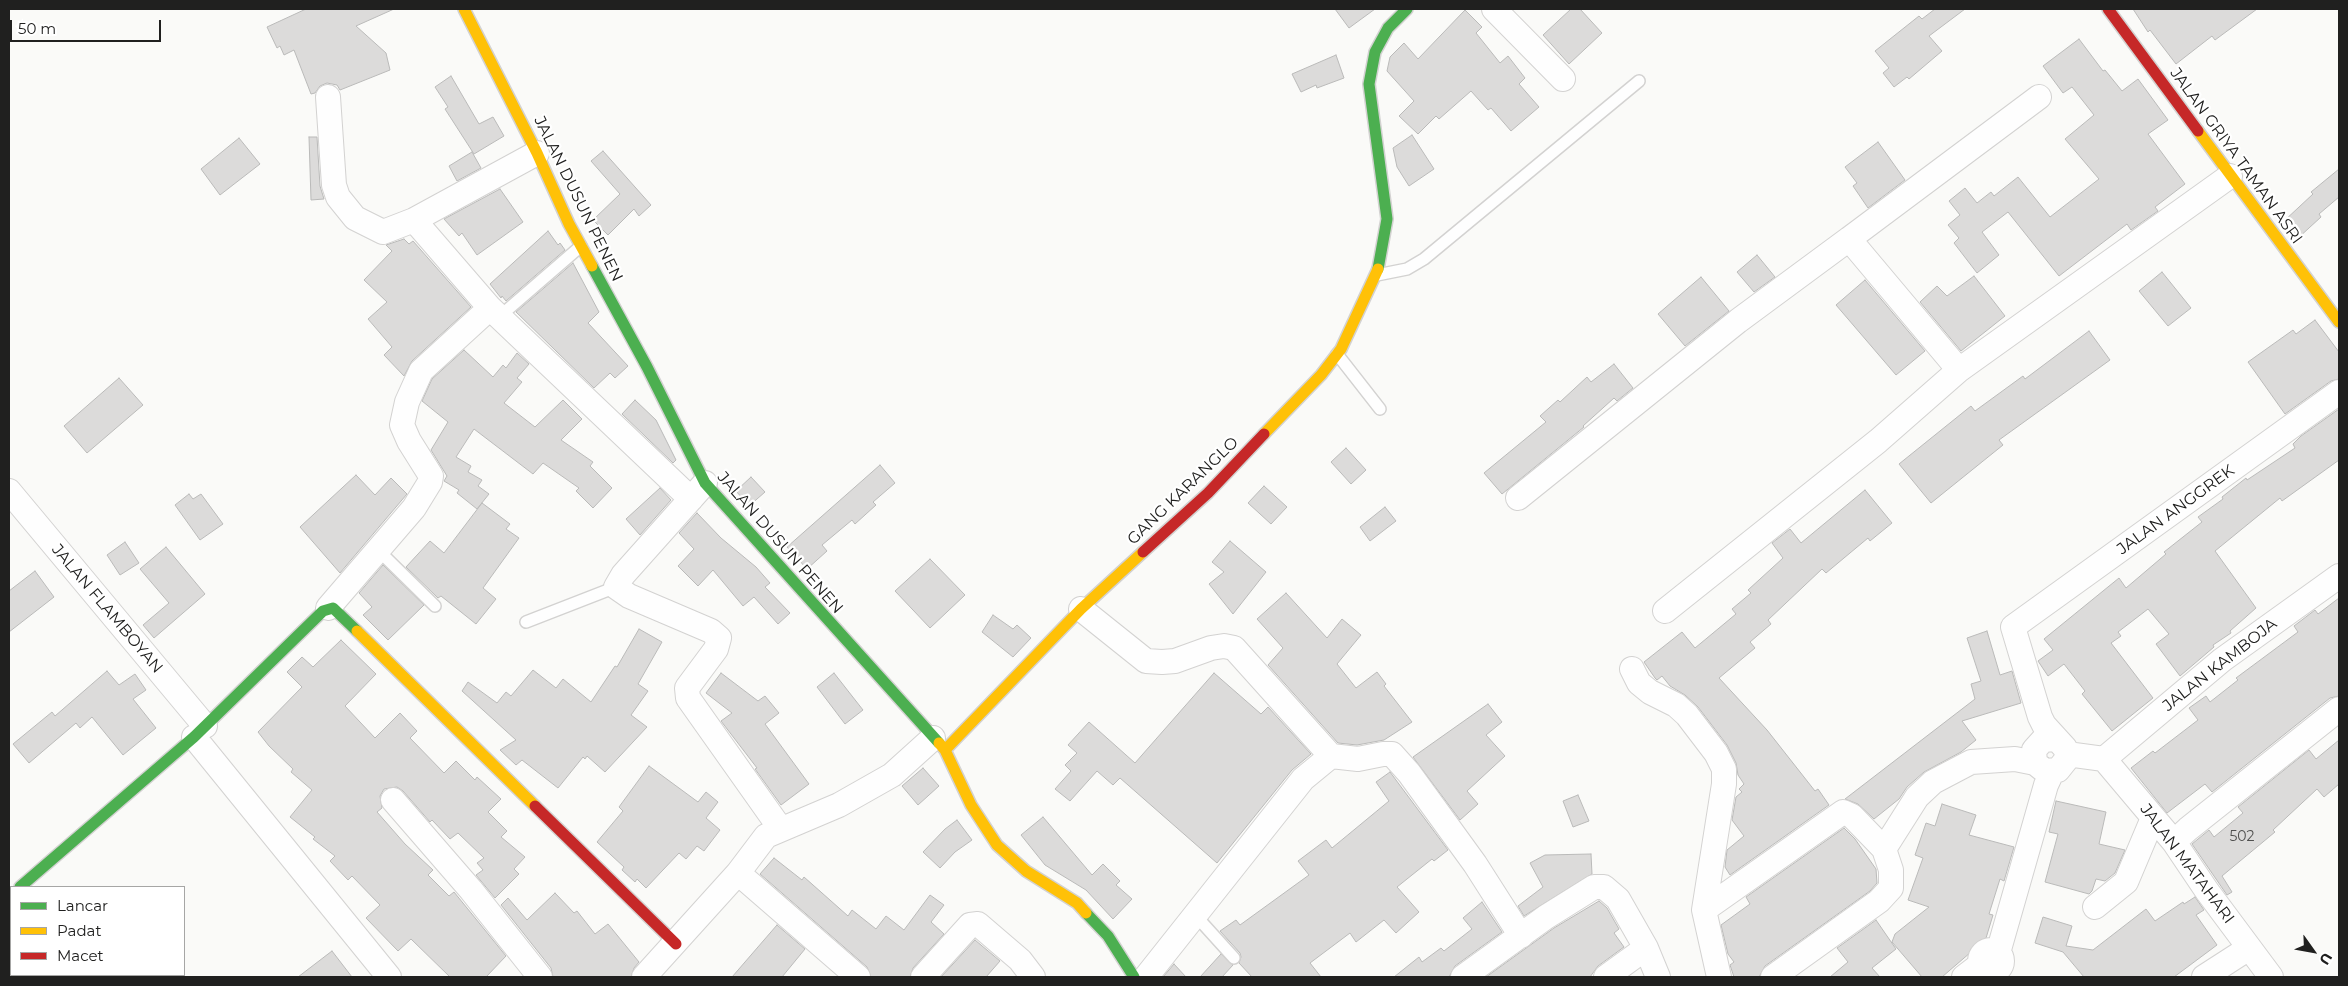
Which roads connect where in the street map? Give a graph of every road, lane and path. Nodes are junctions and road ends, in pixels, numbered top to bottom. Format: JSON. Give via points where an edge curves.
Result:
{"nodes":[{"id":1,"x":1406,"y":9,"type":"edge"},
{"id":2,"x":1494,"y":9,"type":"edge"},
{"id":3,"x":2108,"y":9,"type":"edge"},
{"id":4,"x":471,"y":12,"type":"edge"},
{"id":5,"x":1562,"y":79,"type":"dead end"},
{"id":6,"x":1639,"y":80,"type":"dead end"},
{"id":7,"x":328,"y":97,"type":"dead end"},
{"id":8,"x":2039,"y":97,"type":"dead end"},
{"id":9,"x":537,"y":153,"type":"junction"},
{"id":10,"x":2230,"y":176,"type":"junction"},
{"id":11,"x":414,"y":220,"type":"junction"},
{"id":12,"x":1849,"y":238,"type":"junction"},
{"id":13,"x":581,"y":246,"type":"junction"},
{"id":14,"x":1377,"y":275,"type":"junction"},
{"id":15,"x":495,"y":313,"type":"junction"},
{"id":16,"x":2339,"y":322,"type":"edge"},
{"id":17,"x":1337,"y":354,"type":"junction"},
{"id":18,"x":1959,"y":370,"type":"junction"},
{"id":19,"x":2339,"y":392,"type":"edge"},
{"id":20,"x":1380,"y":409,"type":"dead end"},
{"id":21,"x":9,"y":491,"type":"edge"},
{"id":22,"x":698,"y":491,"type":"junction"},
{"id":23,"x":1518,"y":498,"type":"dead end"},
{"id":24,"x":378,"y":550,"type":"junction"},
{"id":25,"x":2339,"y":576,"type":"edge"},
{"id":26,"x":618,"y":582,"type":"junction"},
{"id":27,"x":435,"y":606,"type":"dead end"},
{"id":28,"x":328,"y":608,"type":"junction"},
{"id":29,"x":1081,"y":609,"type":"junction"},
{"id":30,"x":1665,"y":610,"type":"dead end"},
{"id":31,"x":526,"y":622,"type":"dead end"},
{"id":32,"x":1632,"y":669,"type":"dead end"},
{"id":33,"x":2339,"y":710,"type":"edge"},
{"id":34,"x":199,"y":732,"type":"junction"},
{"id":35,"x":939,"y":744,"type":"junction"},
{"id":36,"x":2062,"y":746,"type":"junction"},
{"id":37,"x":1331,"y":756,"type":"junction"},
{"id":38,"x":2104,"y":759,"type":"junction"},
{"id":39,"x":2044,"y":768,"type":"junction"},
{"id":40,"x":393,"y":800,"type":"dead end"},
{"id":41,"x":2154,"y":818,"type":"junction"},
{"id":42,"x":780,"y":828,"type":"junction"},
{"id":43,"x":2174,"y":842,"type":"junction"},
{"id":44,"x":1884,"y":849,"type":"junction"},
{"id":45,"x":738,"y":873,"type":"junction"},
{"id":46,"x":21,"y":886,"type":"edge"},
{"id":47,"x":2095,"y":907,"type":"dead end"},
{"id":48,"x":1704,"y":910,"type":"junction"},
{"id":49,"x":1196,"y":916,"type":"junction"},
{"id":50,"x":1522,"y":936,"type":"junction"},
{"id":51,"x":676,"y":944,"type":"junction"},
{"id":52,"x":1646,"y":948,"type":"junction"},
{"id":53,"x":2249,"y":948,"type":"junction"},
{"id":54,"x":1234,"y":958,"type":"dead end"},
{"id":55,"x":1988,"y":968,"type":"edge"},
{"id":56,"x":389,"y":977,"type":"edge"},
{"id":57,"x":540,"y":977,"type":"edge"},
{"id":58,"x":644,"y":977,"type":"edge"},
{"id":59,"x":858,"y":977,"type":"edge"},
{"id":60,"x":923,"y":977,"type":"edge"},
{"id":61,"x":1033,"y":977,"type":"edge"},
{"id":62,"x":1134,"y":977,"type":"edge"},
{"id":63,"x":1146,"y":977,"type":"edge"},
{"id":64,"x":1463,"y":977,"type":"edge"},
{"id":65,"x":1606,"y":977,"type":"edge"},
{"id":66,"x":1658,"y":977,"type":"edge"},
{"id":67,"x":1719,"y":977,"type":"edge"},
{"id":68,"x":1773,"y":977,"type":"edge"},
{"id":69,"x":2204,"y":977,"type":"edge"},
{"id":70,"x":2271,"y":977,"type":"edge"}],
"edges":[{"from":1,"to":14,"type":"street","name":"GANG KARANGLO","via":[[1388,28],[1375,52],[1369,84],[1387,219]]},
{"from":2,"to":5,"type":"street"},
{"from":3,"to":10,"type":"street","name":"JALAN GRIYA TAMAN ASRI"},
{"from":4,"to":9,"type":"street","name":"JALAN DUSUN PENEN"},
{"from":6,"to":14,"type":"lane","via":[[1424,259],[1407,269]]},
{"from":7,"to":11,"type":"street","via":[[334,184],[344,206],[355,218],[383,232]]},
{"from":8,"to":12,"type":"street"},
{"from":9,"to":11,"type":"street"},
{"from":9,"to":13,"type":"street","name":"JALAN DUSUN PENEN"},
{"from":10,"to":16,"type":"street","name":"JALAN GRIYA TAMAN ASRI"},
{"from":10,"to":18,"type":"street"},
{"from":11,"to":15,"type":"street"},
{"from":12,"to":18,"type":"street"},
{"from":12,"to":23,"type":"street","via":[[1738,321]]},
{"from":13,"to":15,"type":"lane"},
{"from":13,"to":22,"type":"street","name":"JALAN DUSUN PENEN","via":[[647,367]]},
{"from":14,"to":17,"type":"street","name":"GANG KARANGLO"},
{"from":15,"to":22,"type":"street"},
{"from":15,"to":24,"type":"street","via":[[421,371],[414,384],[402,425],[431,476],[425,493]]},
{"from":17,"to":20,"type":"lane"},
{"from":17,"to":29,"type":"street","name":"GANG KARANGLO","via":[[1321,375],[1208,493]]},
{"from":18,"to":30,"type":"street","via":[[1878,441]]},
{"from":19,"to":36,"type":"street","name":"JALAN ANGGREK","via":[[2013,627],[2040,717]]},
{"from":21,"to":34,"type":"street","name":"JALAN FLAMBOYAN"},
{"from":22,"to":26,"type":"street"},
{"from":22,"to":35,"type":"street","name":"JALAN DUSUN PENEN"},
{"from":24,"to":27,"type":"lane"},
{"from":24,"to":28,"type":"street"},
{"from":25,"to":38,"type":"street","name":"JALAN KAMBOJA","via":[[2222,660]]},
{"from":26,"to":31,"type":"lane"},
{"from":26,"to":42,"type":"street","via":[[629,596],[711,631],[719,638],[716,649],[687,688],[688,698]]},
{"from":28,"to":34,"type":"street"},
{"from":28,"to":51,"type":"street","via":[[333,608],[345,618]]},
{"from":29,"to":35,"type":"street","name":"GANG KARANGLO"},
{"from":29,"to":37,"type":"street","via":[[1146,660],[1175,661],[1211,648],[1234,648]]},
{"from":32,"to":48,"type":"street","via":[[1639,683],[1687,715],[1724,769]]},
{"from":33,"to":43,"type":"street"},
{"from":34,"to":46,"type":"street"},
{"from":34,"to":56,"type":"street","name":"JALAN FLAMBOYAN"},
{"from":35,"to":42,"type":"street","via":[[839,805]]},
{"from":35,"to":62,"type":"street","name":"JALAN DUSUN PENEN","via":[[996,845],[1026,871],[1077,903],[1108,936]]},
{"from":36,"to":38,"type":"street"},
{"from":36,"to":39,"type":"street","via":[[2063,766]]},
{"from":36,"to":39,"type":"street","via":[[2049,738],[2038,744],[2034,750]]},
{"from":37,"to":49,"type":"street","via":[[1303,779]]},
{"from":37,"to":50,"type":"street","via":[[1358,759],[1392,754],[1475,864]]},
{"from":38,"to":41,"type":"street","name":"JALAN MATAHARI"},
{"from":39,"to":44,"type":"street","via":[[2015,759],[1971,762],[1933,782],[1917,798]]},
{"from":39,"to":55,"type":"street","via":[[2046,785]]},
{"from":40,"to":57,"type":"street","via":[[471,890]]},
{"from":41,"to":43,"type":"street","name":"JALAN MATAHARI"},
{"from":41,"to":47,"type":"street","via":[[2126,882]]},
{"from":42,"to":45,"type":"street","via":[[766,836]]},
{"from":43,"to":53,"type":"street","name":"JALAN MATAHARI"},
{"from":44,"to":48,"type":"street","via":[[1852,816],[1843,812]]},
{"from":44,"to":68,"type":"street","via":[[1891,870],[1891,888],[1879,902]]},
{"from":45,"to":51,"type":"street"},
{"from":45,"to":59,"type":"street"},
{"from":48,"to":67,"type":"street"},
{"from":49,"to":54,"type":"lane"},
{"from":49,"to":63,"type":"street"},
{"from":50,"to":52,"type":"street","via":[[1594,887],[1604,887],[1618,899]]},
{"from":50,"to":64,"type":"street"},
{"from":51,"to":58,"type":"street"},
{"from":52,"to":65,"type":"street"},
{"from":52,"to":66,"type":"street"},
{"from":53,"to":69,"type":"street"},
{"from":53,"to":70,"type":"street","name":"JALAN MATAHARI"},
{"from":60,"to":61,"type":"street","via":[[970,925],[978,924],[1020,960]]}]}
